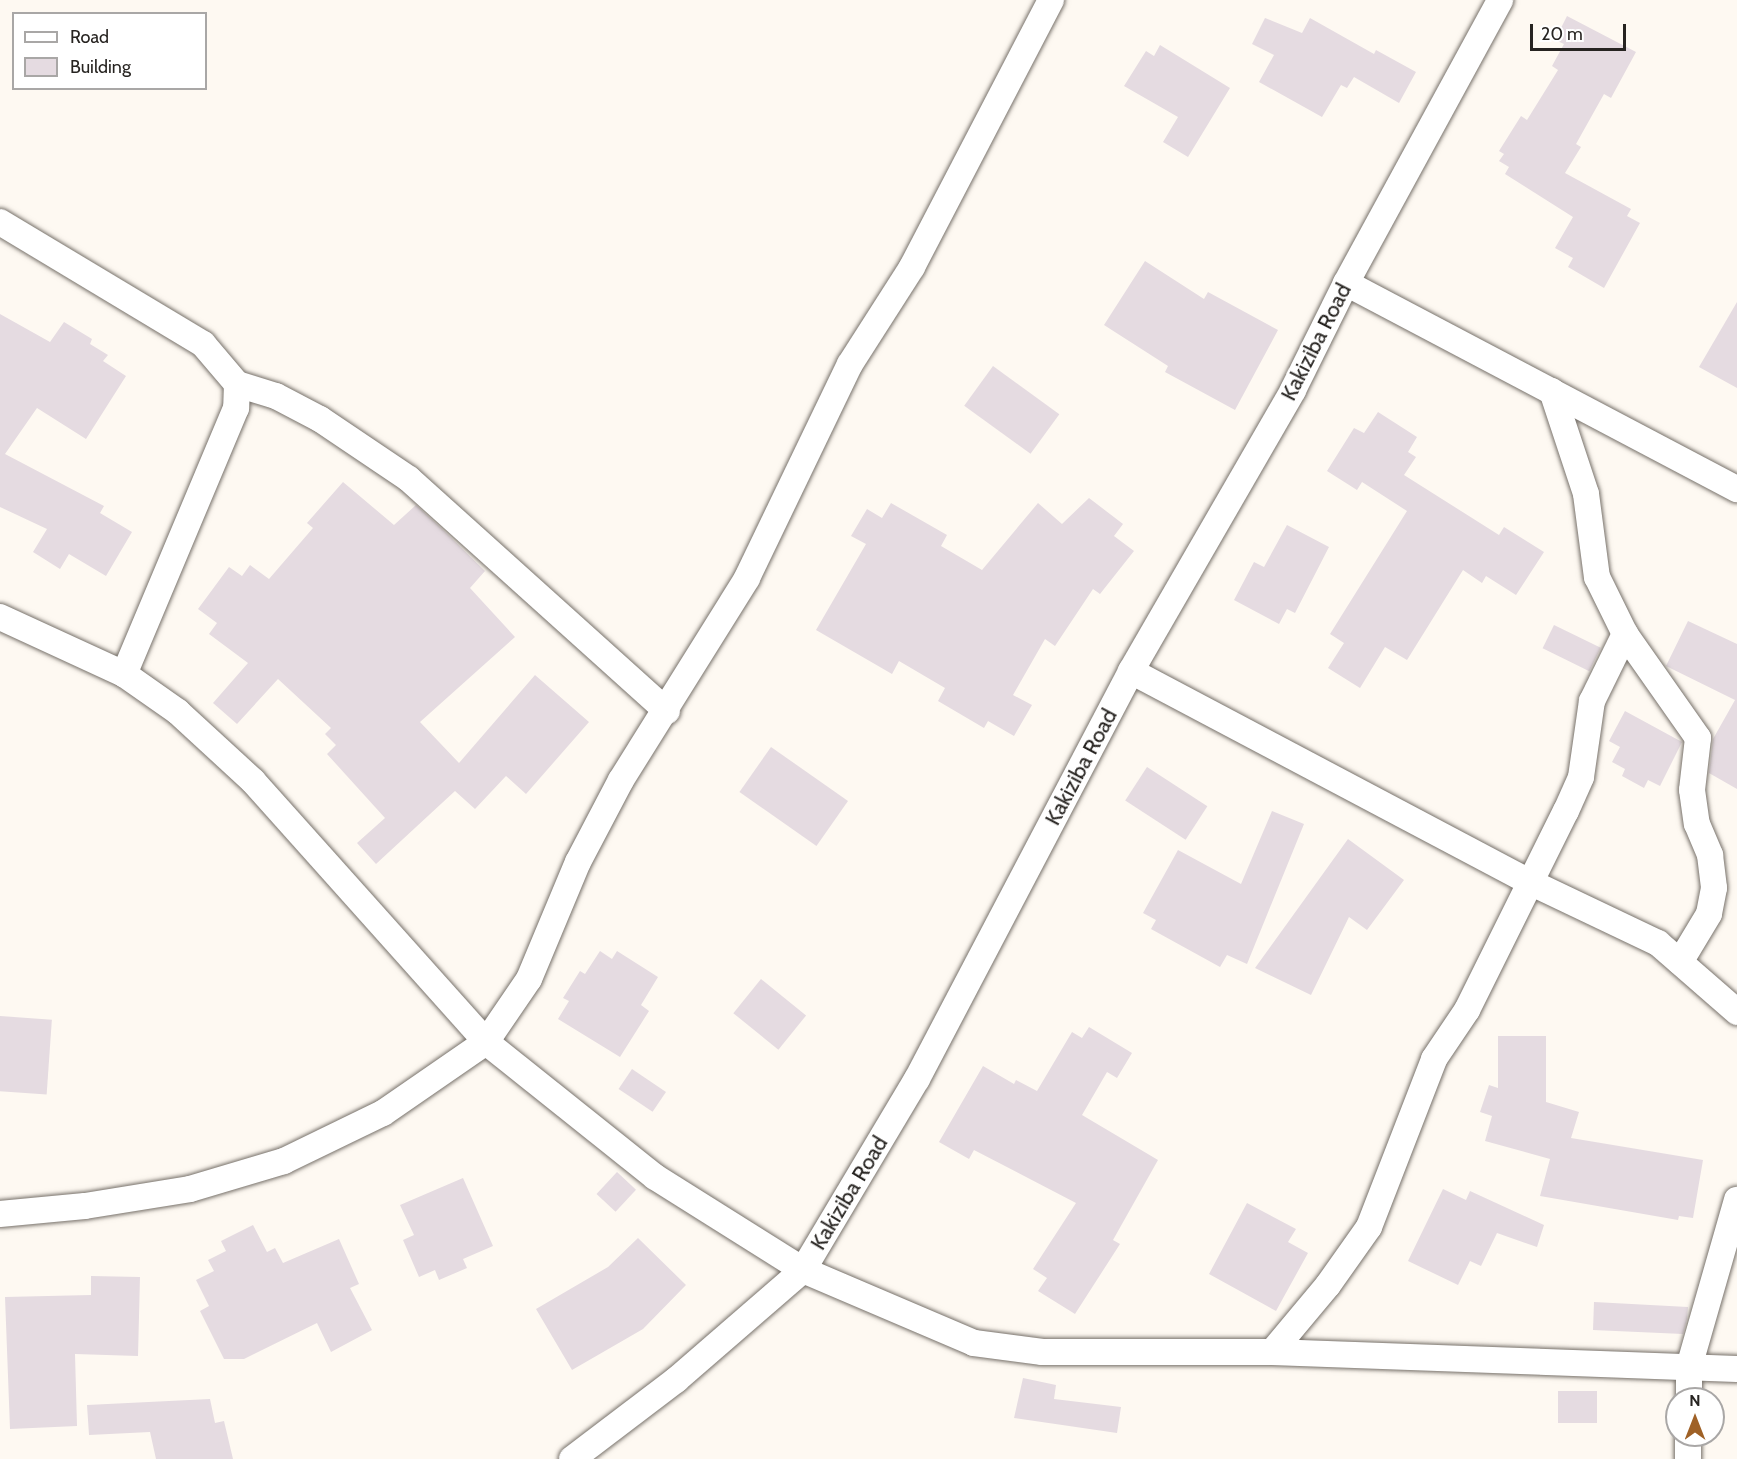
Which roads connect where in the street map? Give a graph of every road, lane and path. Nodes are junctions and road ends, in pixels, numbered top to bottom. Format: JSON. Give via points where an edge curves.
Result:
{"nodes":[{"id":1,"x":1051,"y":0,"type":"edge"},
{"id":2,"x":1500,"y":0,"type":"edge"},
{"id":3,"x":0,"y":222,"type":"edge"},
{"id":4,"x":1346,"y":283,"type":"junction"},
{"id":5,"x":237,"y":384,"type":"junction"},
{"id":6,"x":1552,"y":392,"type":"junction"},
{"id":7,"x":1737,"y":489,"type":"edge"},
{"id":8,"x":0,"y":617,"type":"edge"},
{"id":9,"x":1625,"y":634,"type":"junction"},
{"id":10,"x":1131,"y":671,"type":"junction"},
{"id":11,"x":124,"y":674,"type":"junction"},
{"id":12,"x":667,"y":711,"type":"junction"},
{"id":13,"x":1530,"y":882,"type":"junction"},
{"id":14,"x":1680,"y":962,"type":"junction"},
{"id":15,"x":1737,"y":1012,"type":"edge"},
{"id":16,"x":486,"y":1042,"type":"junction"},
{"id":17,"x":1737,"y":1200,"type":"edge"},
{"id":18,"x":0,"y":1214,"type":"edge"},
{"id":19,"x":803,"y":1270,"type":"junction"},
{"id":20,"x":1272,"y":1352,"type":"junction"},
{"id":21,"x":1689,"y":1367,"type":"junction"},
{"id":22,"x":1737,"y":1369,"type":"edge"},
{"id":23,"x":1689,"y":1387,"type":"edge"},
{"id":24,"x":572,"y":1459,"type":"edge"}],
"edges":[{"from":1,"to":12,"type":"street","via":[[912,267],[850,364],[747,578]]},
{"from":2,"to":4,"type":"street","name":"Kakiziba Road"},
{"from":3,"to":5,"type":"street","via":[[203,344]]},
{"from":4,"to":6,"type":"street"},
{"from":4,"to":10,"type":"street","name":"Kakiziba Road","via":[[1293,390]]},
{"from":5,"to":11,"type":"street","via":[[236,408]]},
{"from":5,"to":12,"type":"street","via":[[276,396],[320,419],[409,480]]},
{"from":6,"to":7,"type":"street"},
{"from":6,"to":9,"type":"street","via":[[1586,494],[1597,576]]},
{"from":8,"to":11,"type":"street"},
{"from":9,"to":13,"type":"street","via":[[1587,718],[1581,777]]},
{"from":9,"to":14,"type":"street","via":[[1698,738],[1692,790],[1697,824],[1710,855],[1714,888],[1708,914]]},
{"from":10,"to":13,"type":"street"},
{"from":10,"to":19,"type":"street","name":"Kakiziba Road","via":[[916,1079]]},
{"from":11,"to":16,"type":"street","via":[[178,712],[253,781]]},
{"from":12,"to":16,"type":"street","via":[[621,780],[578,862],[529,979]]},
{"from":13,"to":14,"type":"street","via":[[1658,943]]},
{"from":13,"to":20,"type":"street","via":[[1467,1010],[1434,1059],[1369,1227],[1328,1285]]},
{"from":14,"to":15,"type":"street"},
{"from":16,"to":18,"type":"street","via":[[383,1113],[284,1161],[190,1189],[85,1206]]},
{"from":16,"to":19,"type":"street","via":[[655,1177]]},
{"from":17,"to":21,"type":"street"},
{"from":19,"to":20,"type":"street","via":[[974,1343],[1042,1352]]},
{"from":19,"to":24,"type":"street","name":"Kakiziba Road","via":[[676,1380]]},
{"from":20,"to":21,"type":"street"},
{"from":21,"to":22,"type":"street"},
{"from":21,"to":23,"type":"street"}]}
